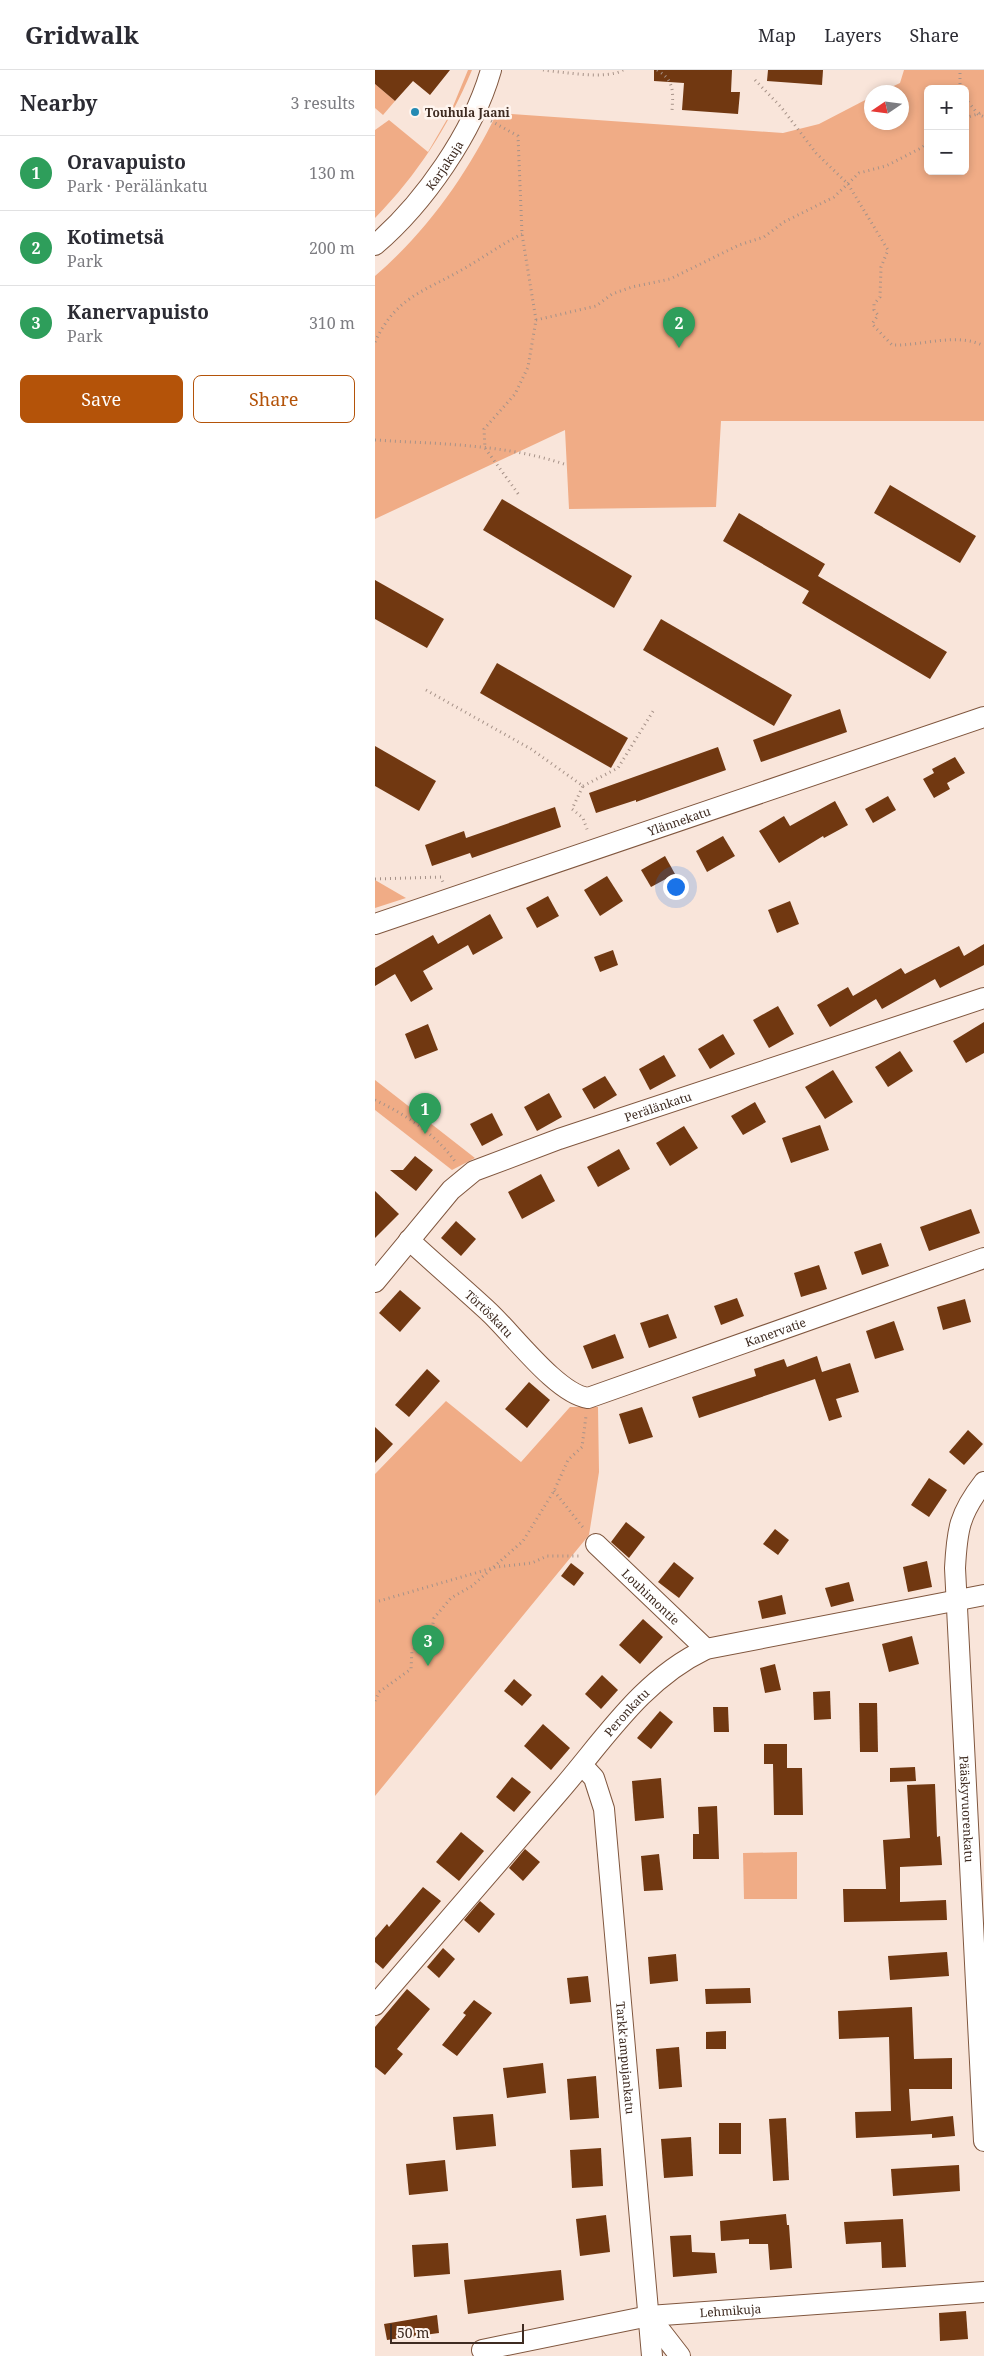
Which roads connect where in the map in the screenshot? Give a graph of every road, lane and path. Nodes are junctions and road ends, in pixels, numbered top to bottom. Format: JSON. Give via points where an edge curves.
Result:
{"nodes":[{"id":1,"x":491,"y":70,"type":"edge"},
{"id":2,"x":543,"y":70,"type":"edge"},
{"id":3,"x":623,"y":70,"type":"edge"},
{"id":4,"x":657,"y":70,"type":"edge"},
{"id":5,"x":960,"y":70,"type":"edge"},
{"id":6,"x":755,"y":80,"type":"dead end"},
{"id":7,"x":960,"y":85,"type":"edge"},
{"id":8,"x":969,"y":103,"type":"edge"},
{"id":9,"x":671,"y":111,"type":"dead end"},
{"id":10,"x":984,"y":112,"type":"edge"},
{"id":11,"x":978,"y":114,"type":"junction"},
{"id":12,"x":969,"y":117,"type":"edge"},
{"id":13,"x":984,"y":117,"type":"edge"},
{"id":14,"x":486,"y":118,"type":"dead end"},
{"id":15,"x":924,"y":146,"type":"edge"},
{"id":16,"x":848,"y":184,"type":"junction"},
{"id":17,"x":522,"y":234,"type":"junction"},
{"id":18,"x":375,"y":245,"type":"edge"},
{"id":19,"x":536,"y":320,"type":"junction"},
{"id":20,"x":375,"y":342,"type":"edge"},
{"id":21,"x":984,"y":346,"type":"edge"},
{"id":22,"x":375,"y":440,"type":"edge"},
{"id":23,"x":485,"y":448,"type":"junction"},
{"id":24,"x":567,"y":465,"type":"dead end"},
{"id":25,"x":519,"y":495,"type":"dead end"},
{"id":26,"x":427,"y":690,"type":"dead end"},
{"id":27,"x":655,"y":708,"type":"dead end"},
{"id":28,"x":984,"y":717,"type":"edge"},
{"id":29,"x":583,"y":786,"type":"junction"},
{"id":30,"x":590,"y":837,"type":"dead end"},
{"id":31,"x":375,"y":879,"type":"edge"},
{"id":32,"x":445,"y":887,"type":"dead end"},
{"id":33,"x":375,"y":924,"type":"edge"},
{"id":34,"x":984,"y":998,"type":"edge"},
{"id":35,"x":375,"y":1100,"type":"edge"},
{"id":36,"x":467,"y":1177,"type":"junction"},
{"id":37,"x":409,"y":1240,"type":"junction"},
{"id":38,"x":984,"y":1258,"type":"edge"},
{"id":39,"x":375,"y":1282,"type":"edge"},
{"id":40,"x":588,"y":1398,"type":"junction"},
{"id":41,"x":984,"y":1482,"type":"edge"},
{"id":42,"x":554,"y":1491,"type":"junction"},
{"id":43,"x":602,"y":1550,"type":"junction"},
{"id":44,"x":496,"y":1566,"type":"junction"},
{"id":45,"x":984,"y":1595,"type":"edge"},
{"id":46,"x":957,"y":1600,"type":"junction"},
{"id":47,"x":379,"y":1601,"type":"dead end"},
{"id":48,"x":706,"y":1649,"type":"junction"},
{"id":49,"x":375,"y":1701,"type":"edge"},
{"id":50,"x":582,"y":1765,"type":"junction"},
{"id":51,"x":375,"y":2004,"type":"edge"},
{"id":52,"x":984,"y":2141,"type":"edge"},
{"id":53,"x":984,"y":2292,"type":"edge"},
{"id":54,"x":649,"y":2316,"type":"junction"},
{"id":55,"x":482,"y":2350,"type":"dead end"},
{"id":56,"x":651,"y":2356,"type":"edge"},
{"id":57,"x":680,"y":2356,"type":"edge"}],
"edges":[{"from":1,"to":18,"type":"street","name":"Karjakuja","via":[[474,114],[447,161],[418,200]]},
{"from":2,"to":3,"type":"path","via":[[593,74],[617,74]]},
{"from":4,"to":9,"type":"path","via":[[668,77],[673,93]]},
{"from":5,"to":7,"type":"path"},
{"from":6,"to":16,"type":"path"},
{"from":8,"to":11,"type":"path"},
{"from":10,"to":11,"type":"path"},
{"from":11,"to":12,"type":"path"},
{"from":11,"to":13,"type":"path"},
{"from":14,"to":17,"type":"path","via":[[518,136]]},
{"from":15,"to":16,"type":"path","via":[[886,166],[859,173]]},
{"from":16,"to":19,"type":"path","via":[[834,198],[784,222],[764,237],[670,280],[632,287],[612,294],[596,306]]},
{"from":16,"to":21,"type":"path","via":[[887,250],[881,267],[880,297],[873,310],[878,315],[872,324],[892,345],[913,346],[964,339]]},
{"from":17,"to":19,"type":"path"},
{"from":17,"to":20,"type":"path","via":[[410,296],[382,326]]},
{"from":19,"to":23,"type":"path","via":[[528,367],[515,394],[484,429]]},
{"from":22,"to":23,"type":"path"},
{"from":23,"to":24,"type":"path","via":[[544,457]]},
{"from":23,"to":25,"type":"path"},
{"from":26,"to":29,"type":"path","via":[[531,749]]},
{"from":27,"to":29,"type":"path","via":[[618,768]]},
{"from":28,"to":33,"type":"street","name":"Ylännekatu"},
{"from":29,"to":30,"type":"path","via":[[572,809],[583,818]]},
{"from":31,"to":32,"type":"path","via":[[441,877]]},
{"from":34,"to":36,"type":"street","name":"Perälänkatu","via":[[559,1139],[474,1171]]},
{"from":35,"to":36,"type":"path","via":[[395,1109],[445,1147]]},
{"from":36,"to":37,"type":"street","name":"Perälänkatu","via":[[451,1190]]},
{"from":37,"to":39,"type":"street","name":"Perälänkatu"},
{"from":37,"to":40,"type":"street","name":"Törtöskatu","via":[[567,1389],[579,1397]]},
{"from":38,"to":40,"type":"street","name":"Kanervatie"},
{"from":40,"to":42,"type":"path","via":[[582,1447],[568,1460]]},
{"from":41,"to":46,"type":"street","name":"Pääskyvuorenkatu","via":[[965,1508],[957,1534]]},
{"from":42,"to":43,"type":"path"},
{"from":42,"to":44,"type":"path","via":[[523,1541]]},
{"from":43,"to":44,"type":"path"},
{"from":43,"to":48,"type":"street","name":"Louhimontie"},
{"from":44,"to":47,"type":"path"},
{"from":44,"to":49,"type":"path","via":[[451,1598],[434,1618],[430,1639],[413,1650],[411,1669],[379,1692]]},
{"from":45,"to":46,"type":"street","name":"Peronkatu"},
{"from":46,"to":48,"type":"street","name":"Peronkatu"},
{"from":46,"to":52,"type":"street","name":"Pääskyvuorenkatu"},
{"from":48,"to":50,"type":"street","name":"Peronkatu","via":[[681,1661],[651,1685]]},
{"from":50,"to":51,"type":"street","name":"Peronkatu"},
{"from":50,"to":54,"type":"street","name":"Tarkk'ampujankatu","via":[[594,1778],[604,1809]]},
{"from":53,"to":54,"type":"street","name":"Lehmikuja"},
{"from":54,"to":55,"type":"street","name":"Lehmikuja"},
{"from":54,"to":56,"type":"street","name":"Tarkk'ampujankatu"},
{"from":54,"to":57,"type":"street"}]}
